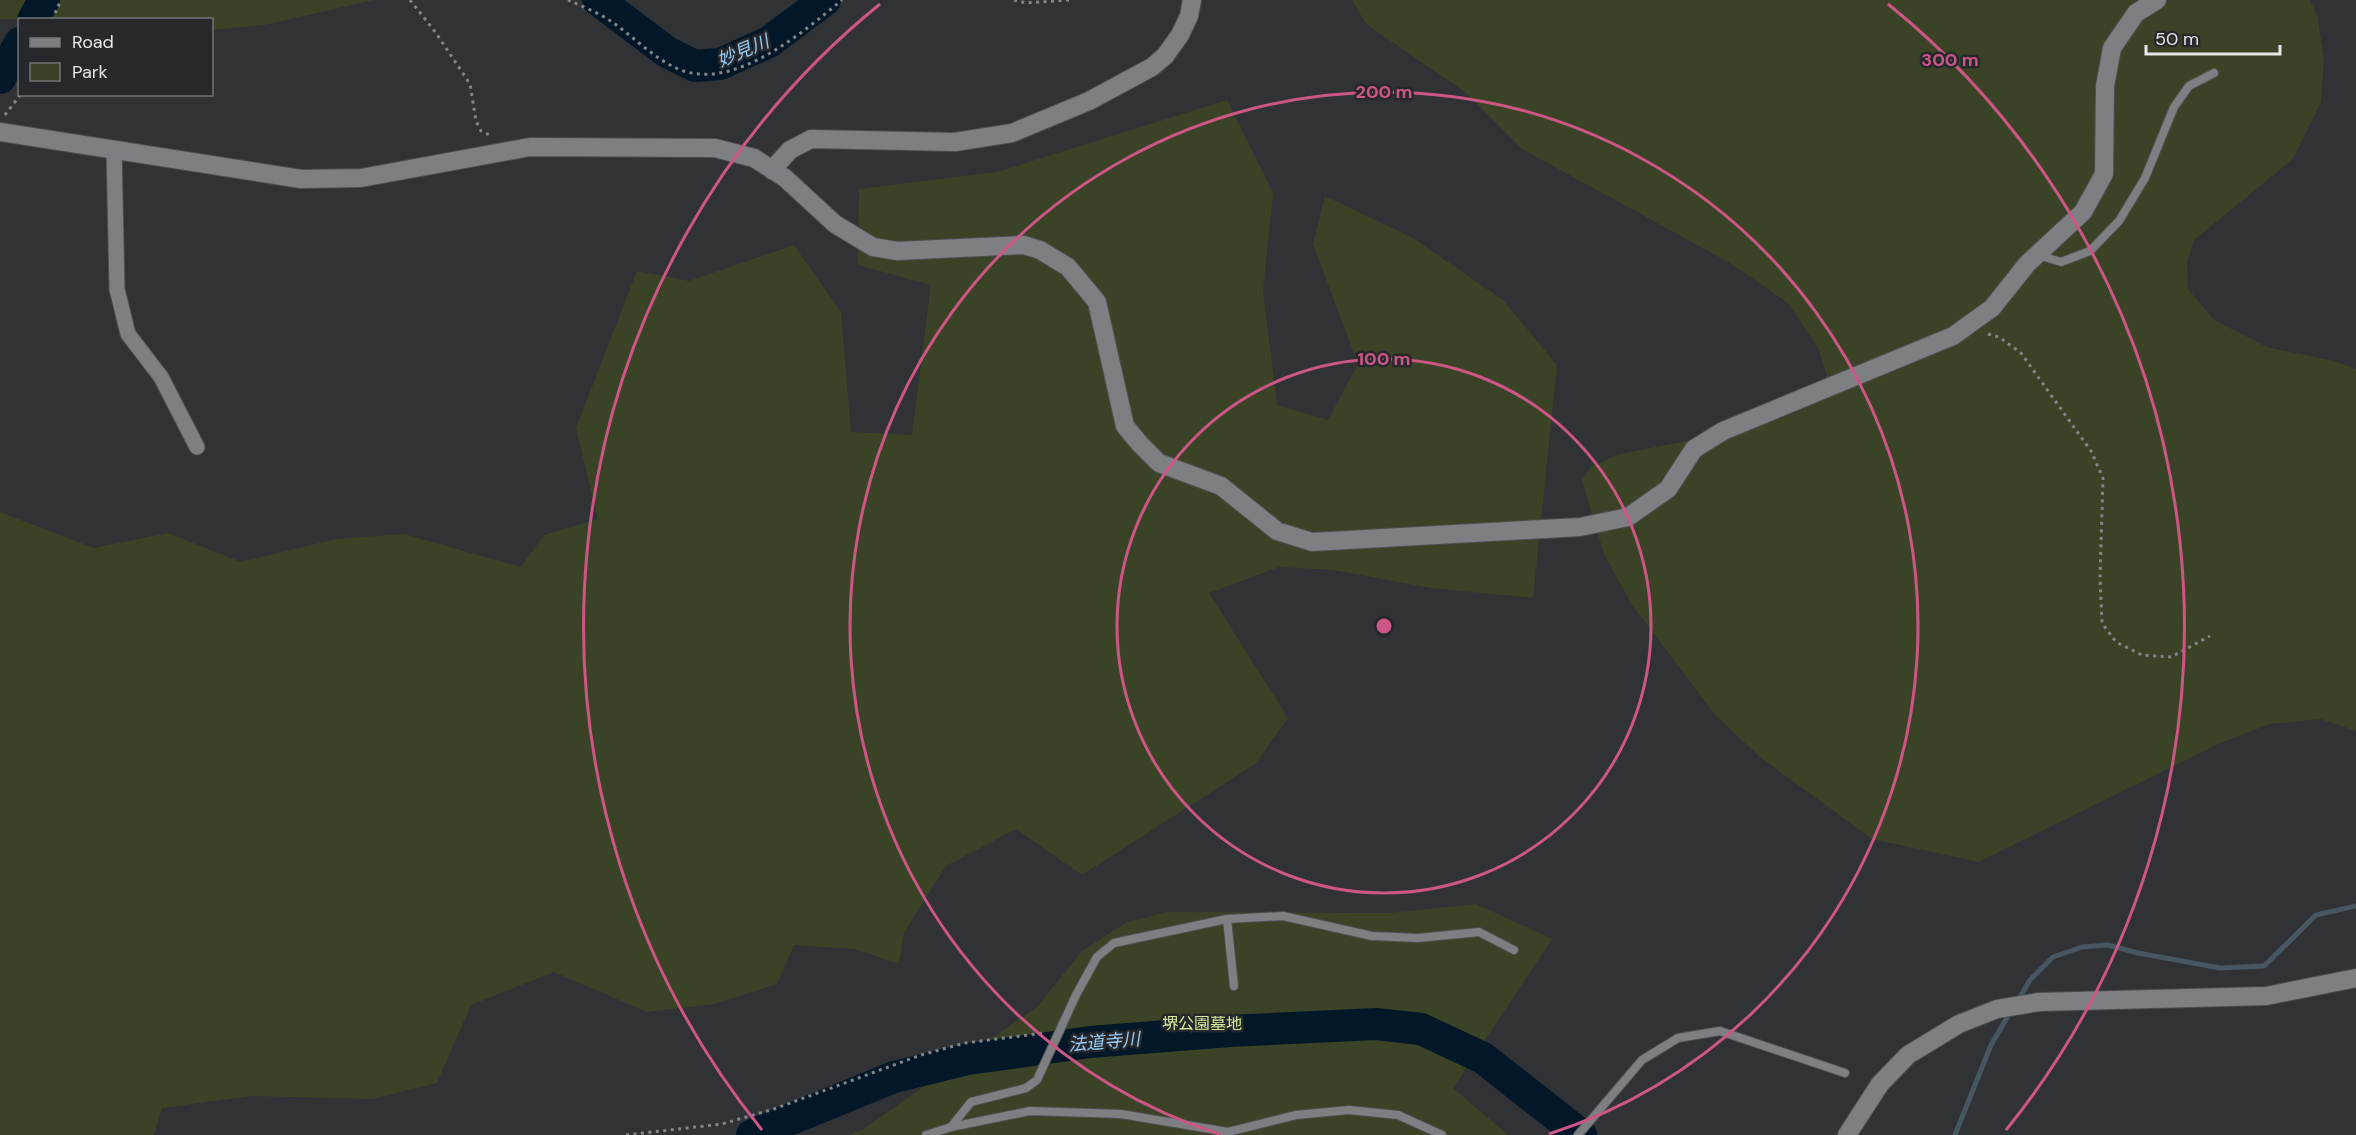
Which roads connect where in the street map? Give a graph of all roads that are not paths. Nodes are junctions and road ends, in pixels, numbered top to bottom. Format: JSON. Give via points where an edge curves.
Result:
{"nodes":[{"id":1,"x":1192,"y":0,"type":"edge"},
{"id":2,"x":2157,"y":0,"type":"edge"},
{"id":3,"x":2214,"y":73,"type":"dead end"},
{"id":4,"x":0,"y":132,"type":"edge"},
{"id":5,"x":114,"y":150,"type":"junction"},
{"id":6,"x":772,"y":170,"type":"junction"},
{"id":7,"x":2037,"y":254,"type":"junction"},
{"id":8,"x":196,"y":447,"type":"dead end"},
{"id":9,"x":1227,"y":919,"type":"junction"},
{"id":10,"x":1514,"y":950,"type":"dead end"},
{"id":11,"x":2356,"y":978,"type":"edge"},
{"id":12,"x":1234,"y":986,"type":"dead end"},
{"id":13,"x":1845,"y":1072,"type":"dead end"},
{"id":14,"x":951,"y":1126,"type":"junction"},
{"id":15,"x":926,"y":1135,"type":"edge"},
{"id":16,"x":1442,"y":1135,"type":"edge"},
{"id":17,"x":1578,"y":1135,"type":"edge"},
{"id":18,"x":1847,"y":1135,"type":"edge"}],
"edges":[{"from":1,"to":6,"type":"street","via":[[1180,35],[1152,67],[1089,101],[1012,133],[955,142],[811,139],[790,150]]},
{"from":2,"to":7,"type":"street","via":[[2136,13],[2112,48],[2105,86],[2104,174],[2084,212]]},
{"from":3,"to":7,"type":"lane","via":[[2189,86],[2174,107],[2145,178],[2119,221],[2105,236],[2090,251],[2061,262]]},
{"from":4,"to":5,"type":"street"},
{"from":5,"to":6,"type":"street","via":[[301,178],[361,178],[530,147],[715,148],[754,158]]},
{"from":5,"to":8,"type":"street","via":[[117,289],[128,334],[161,376]]},
{"from":6,"to":7,"type":"street","via":[[835,224],[873,248],[897,251],[1024,245],[1068,267],[1096,302],[1125,426],[1140,444],[1159,463],[1221,486],[1277,531],[1312,542],[1580,527],[1628,517],[1668,489],[1694,449],[1723,431],[1953,336],[1992,308]]},
{"from":9,"to":10,"type":"lane","via":[[1283,916],[1372,936],[1418,938],[1479,932]]},
{"from":9,"to":12,"type":"lane"},
{"from":9,"to":14,"type":"lane","via":[[1114,943],[1097,957],[1037,1080],[1026,1088],[971,1102]]},
{"from":11,"to":18,"type":"street","via":[[2266,996],[2039,1002],[1997,1009],[1959,1024],[1908,1055],[1880,1084]]},
{"from":13,"to":17,"type":"lane","via":[[1720,1031],[1678,1038],[1642,1060]]},
{"from":14,"to":15,"type":"lane"},
{"from":14,"to":16,"type":"lane","via":[[1030,1111],[1083,1111],[1228,1132],[1296,1115],[1349,1110],[1398,1115]]}]}
